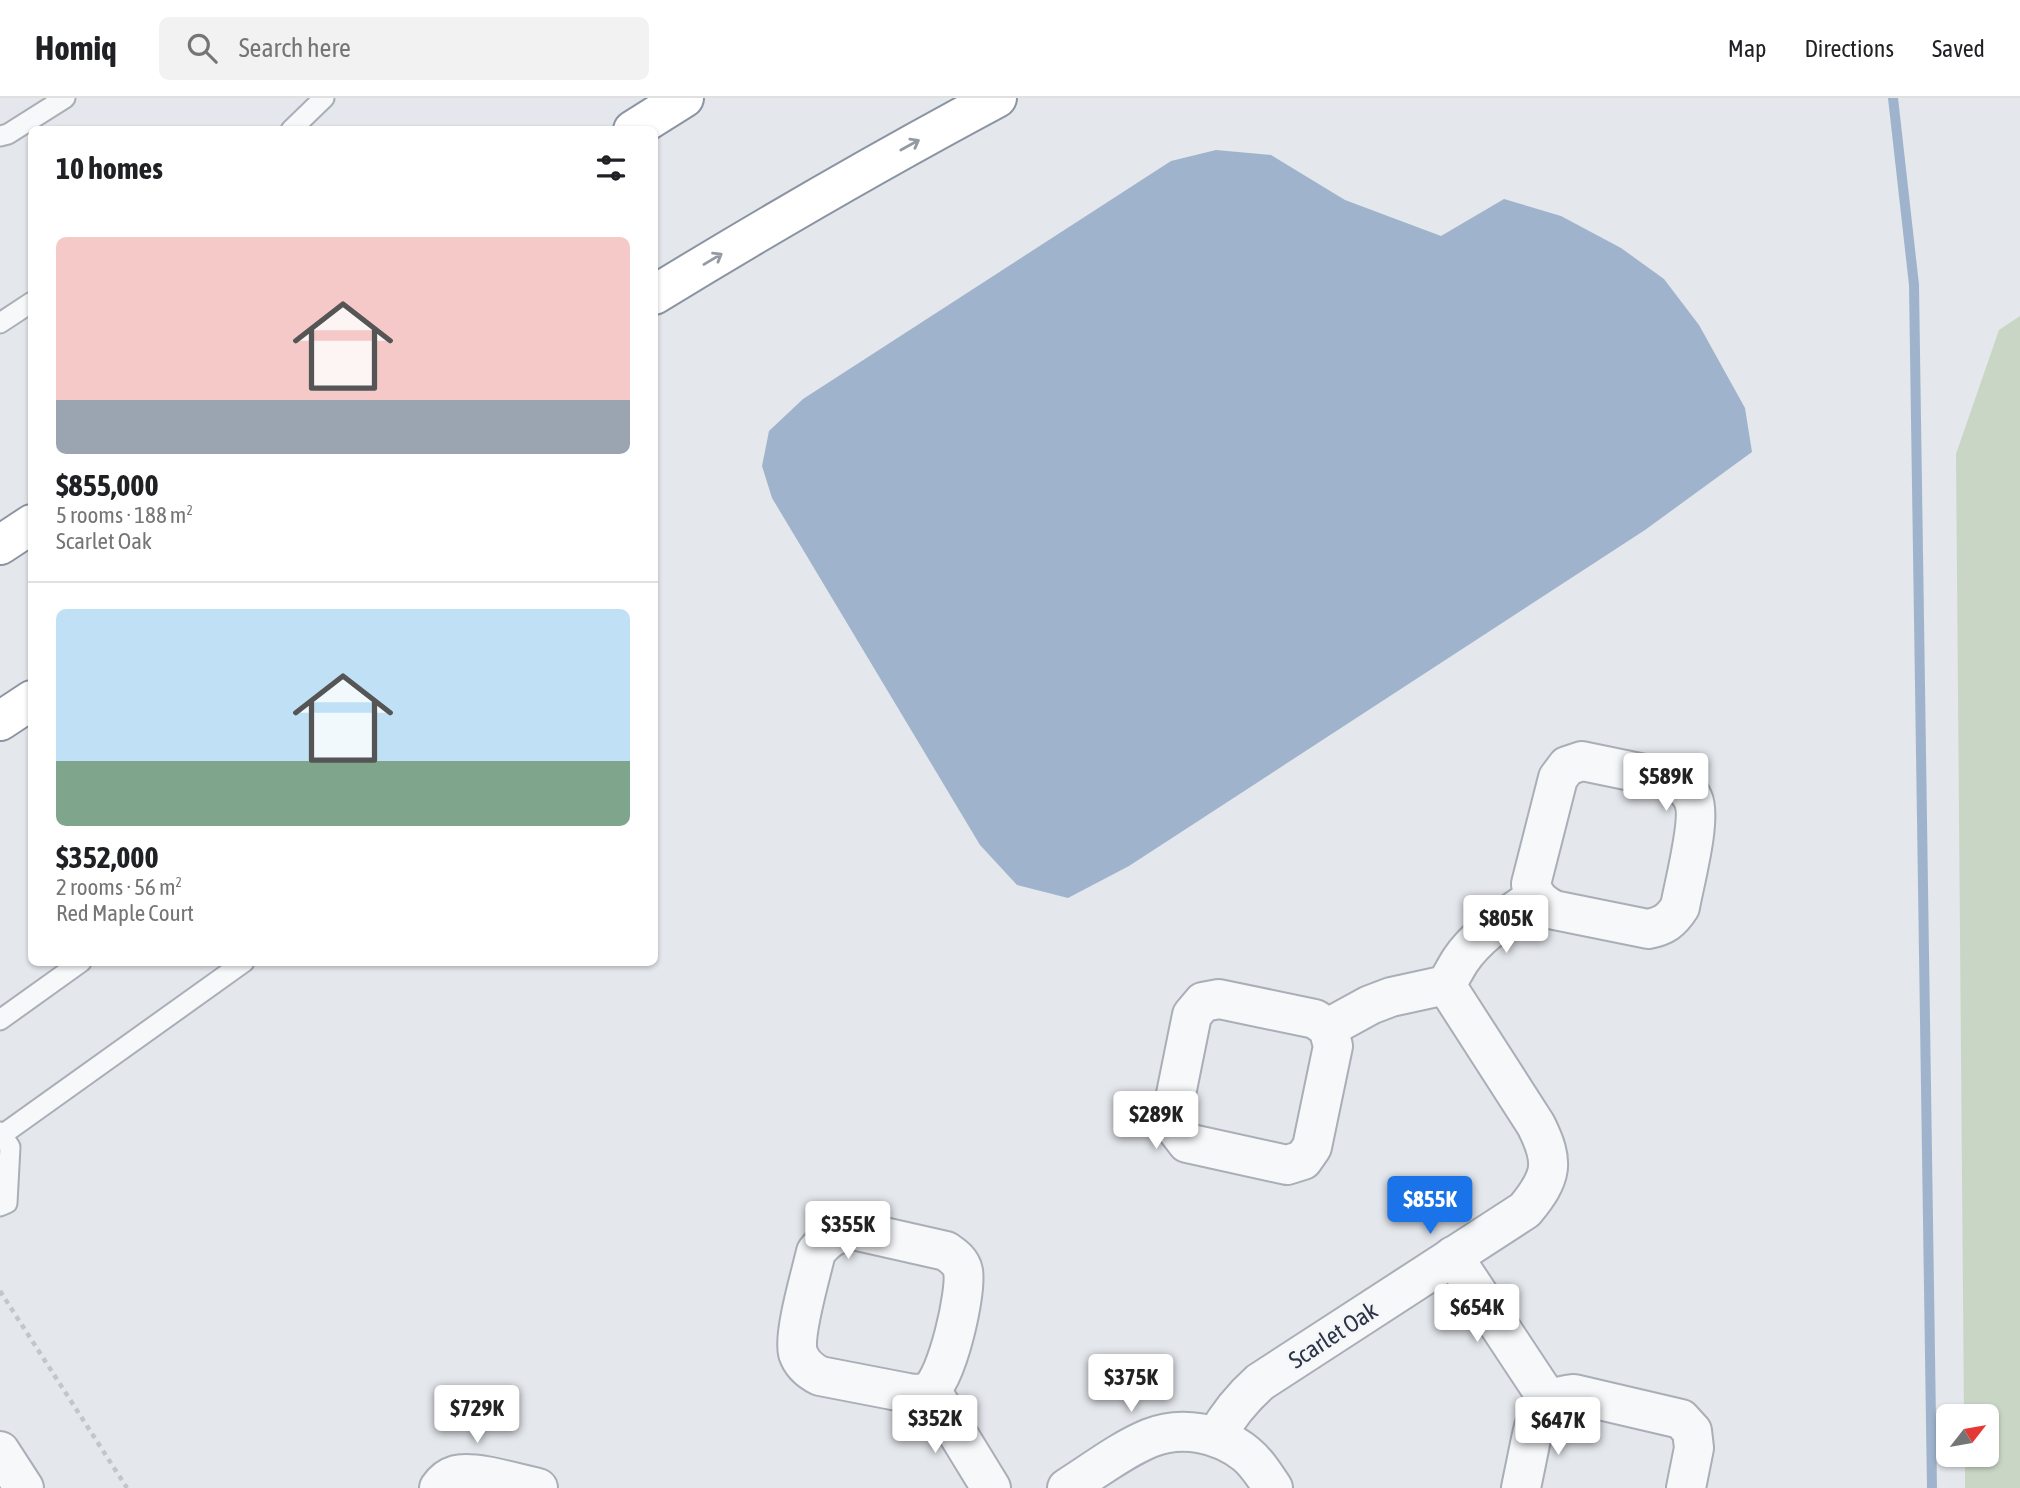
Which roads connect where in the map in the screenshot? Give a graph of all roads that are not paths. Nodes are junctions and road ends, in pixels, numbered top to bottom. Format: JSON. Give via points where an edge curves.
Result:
{"nodes":[{"id":1,"x":65,"y":98,"type":"edge"},
{"id":2,"x":324,"y":98,"type":"edge"},
{"id":3,"x":684,"y":98,"type":"edge"},
{"id":4,"x":997,"y":98,"type":"edge"},
{"id":5,"x":295,"y":126,"type":"edge"},
{"id":6,"x":640,"y":126,"type":"edge"},
{"id":7,"x":0,"y":136,"type":"edge"},
{"id":8,"x":658,"y":293,"type":"edge"},
{"id":9,"x":28,"y":305,"type":"edge"},
{"id":10,"x":0,"y":323,"type":"edge"},
{"id":11,"x":28,"y":527,"type":"edge"},
{"id":12,"x":0,"y":545,"type":"edge"},
{"id":13,"x":28,"y":703,"type":"edge"},
{"id":14,"x":0,"y":721,"type":"edge"},
{"id":15,"x":1535,"y":897,"type":"junction"},
{"id":16,"x":75,"y":966,"type":"edge"},
{"id":17,"x":238,"y":966,"type":"edge"},
{"id":18,"x":1446,"y":985,"type":"junction"},
{"id":19,"x":0,"y":1020,"type":"edge"},
{"id":20,"x":1328,"y":1028,"type":"junction"},
{"id":21,"x":1,"y":1133,"type":"edge"},
{"id":22,"x":0,"y":1206,"type":"edge"},
{"id":23,"x":1454,"y":1256,"type":"junction"},
{"id":24,"x":931,"y":1390,"type":"junction"},
{"id":25,"x":1549,"y":1401,"type":"junction"},
{"id":26,"x":1216,"y":1437,"type":"junction"},
{"id":27,"x":0,"y":1451,"type":"edge"},
{"id":28,"x":24,"y":1488,"type":"edge"},
{"id":29,"x":439,"y":1488,"type":"edge"},
{"id":30,"x":538,"y":1488,"type":"edge"},
{"id":31,"x":991,"y":1488,"type":"edge"},
{"id":32,"x":1067,"y":1488,"type":"edge"},
{"id":33,"x":1273,"y":1488,"type":"edge"},
{"id":34,"x":1521,"y":1488,"type":"edge"},
{"id":35,"x":1686,"y":1488,"type":"edge"}],
"edges":[{"from":1,"to":7,"type":"lane"},
{"from":2,"to":5,"type":"lane"},
{"from":3,"to":6,"type":"highway"},
{"from":8,"to":4,"type":"highway","one_way":true},
{"from":9,"to":10,"type":"lane"},
{"from":11,"to":12,"type":"highway"},
{"from":13,"to":14,"type":"highway"},
{"from":15,"to":15,"type":"street","via":[[1531,884],[1558,778],[1567,766],[1581,761],[1674,780],[1687,788],[1696,818],[1680,907],[1672,919],[1648,929],[1554,910]]},
{"from":15,"to":18,"type":"street","via":[[1477,942]]},
{"from":16,"to":19,"type":"lane"},
{"from":17,"to":21,"type":"lane"},
{"from":18,"to":20,"type":"street","via":[[1391,997]]},
{"from":18,"to":23,"type":"street","name":"Scarlet Oak","via":[[1536,1125],[1548,1160],[1547,1178],[1525,1210]]},
{"from":20,"to":20,"type":"street","via":[[1315,1019],[1219,999],[1203,1002],[1192,1015],[1172,1114],[1177,1130],[1187,1143],[1287,1164],[1303,1160],[1312,1147],[1334,1046]]},
{"from":21,"to":22,"type":"lane","via":[[10,1147],[7,1203]]},
{"from":23,"to":25,"type":"street"},
{"from":23,"to":26,"type":"street","name":"Scarlet Oak","via":[[1260,1382],[1230,1413]]},
{"from":24,"to":24,"type":"street","via":[[908,1393],[820,1376],[807,1369],[797,1340],[817,1252],[825,1240],[853,1230],[946,1251],[958,1259],[963,1270],[962,1302],[953,1339]]},
{"from":24,"to":31,"type":"street"},
{"from":25,"to":34,"type":"street","via":[[1535,1422]]},
{"from":25,"to":35,"type":"street","via":[[1574,1394],[1681,1419],[1692,1431],[1695,1448]]},
{"from":26,"to":32,"type":"street","via":[[1195,1432],[1153,1436]]},
{"from":26,"to":33,"type":"street","via":[[1248,1455]]},
{"from":27,"to":28,"type":"street"},
{"from":29,"to":30,"type":"street","via":[[454,1475],[468,1473]]}]}
